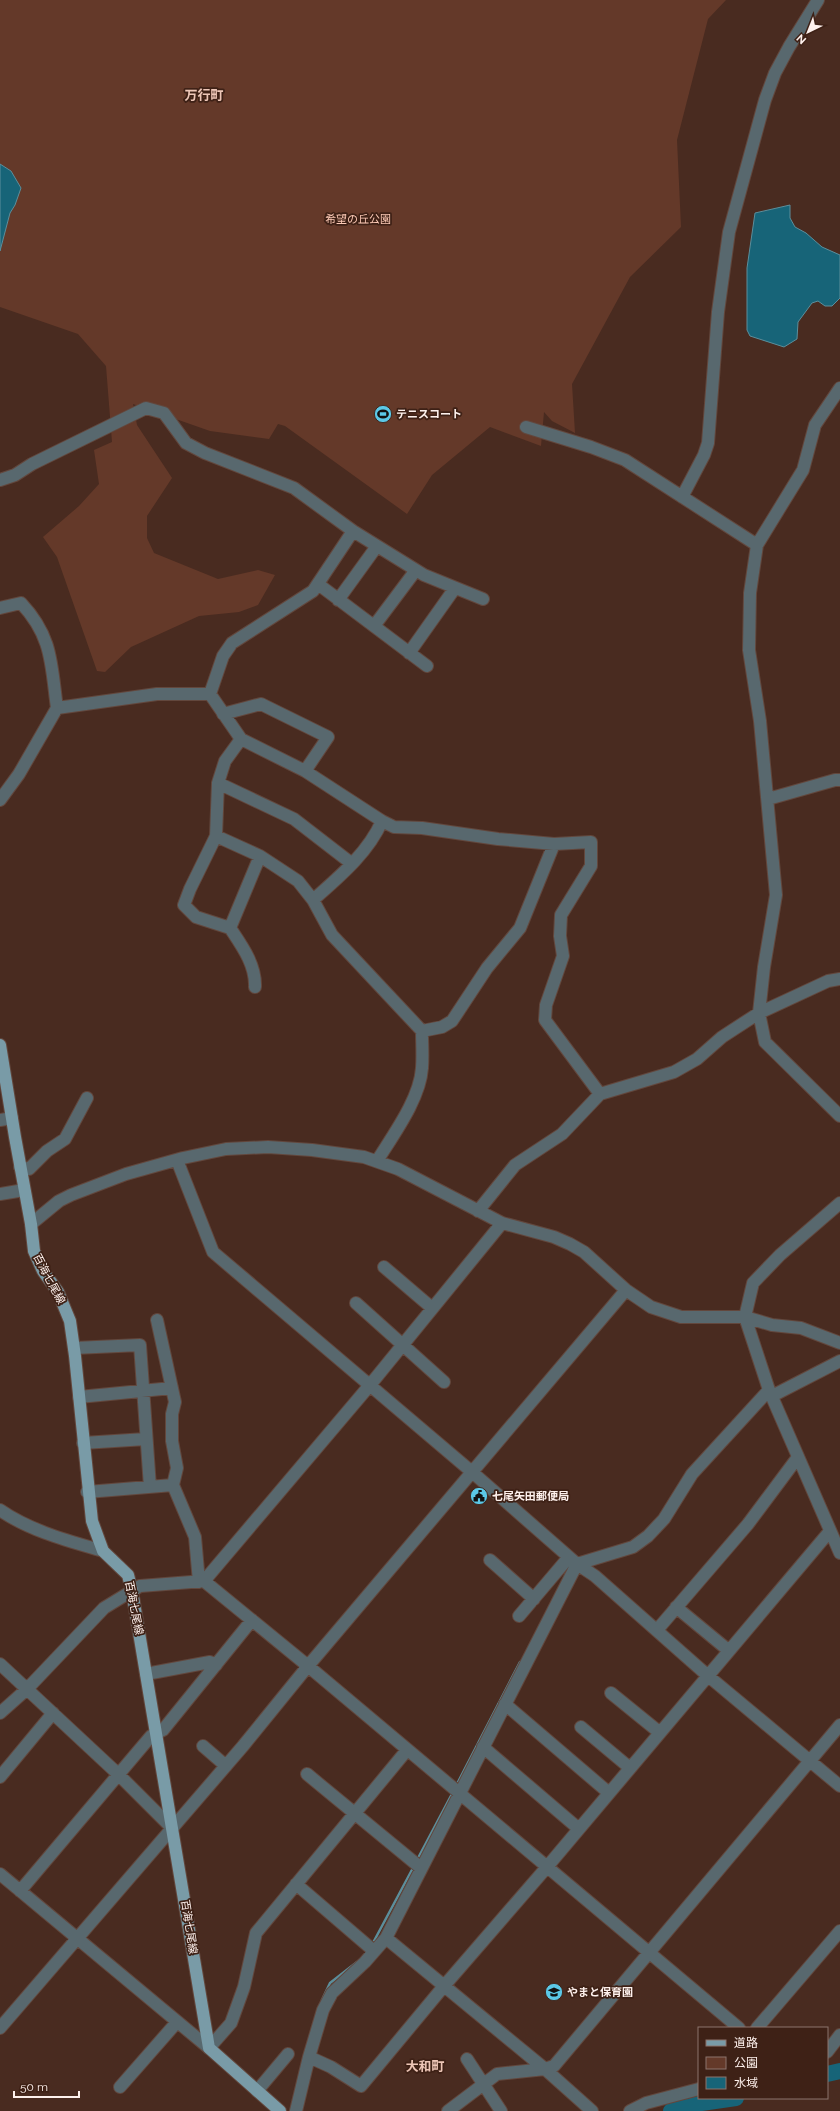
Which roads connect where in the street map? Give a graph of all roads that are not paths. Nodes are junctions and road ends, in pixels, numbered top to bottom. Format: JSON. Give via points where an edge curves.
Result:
{"nodes":[{"id":1,"x":818,"y":0,"type":"edge"},
{"id":2,"x":840,"y":388,"type":"edge"},
{"id":3,"x":526,"y":427,"type":"dead end"},
{"id":4,"x":0,"y":480,"type":"edge"},
{"id":5,"x":682,"y":497,"type":"junction"},
{"id":6,"x":353,"y":531,"type":"junction"},
{"id":7,"x":757,"y":545,"type":"junction"},
{"id":8,"x":377,"y":546,"type":"junction"},
{"id":9,"x":416,"y":570,"type":"junction"},
{"id":10,"x":318,"y":584,"type":"junction"},
{"id":11,"x":455,"y":588,"type":"junction"},
{"id":12,"x":483,"y":599,"type":"dead end"},
{"id":13,"x":338,"y":600,"type":"junction"},
{"id":14,"x":0,"y":608,"type":"edge"},
{"id":15,"x":374,"y":626,"type":"junction"},
{"id":16,"x":410,"y":653,"type":"junction"},
{"id":17,"x":427,"y":666,"type":"dead end"},
{"id":18,"x":210,"y":694,"type":"junction"},
{"id":19,"x":57,"y":708,"type":"junction"},
{"id":20,"x":223,"y":714,"type":"junction"},
{"id":21,"x":241,"y":739,"type":"junction"},
{"id":22,"x":306,"y":771,"type":"junction"},
{"id":23,"x":840,"y":780,"type":"edge"},
{"id":24,"x":218,"y":783,"type":"junction"},
{"id":25,"x":768,"y":799,"type":"junction"},
{"id":26,"x":0,"y":800,"type":"edge"},
{"id":27,"x":382,"y":821,"type":"junction"},
{"id":28,"x":216,"y":836,"type":"junction"},
{"id":29,"x":554,"y":844,"type":"junction"},
{"id":30,"x":260,"y":856,"type":"junction"},
{"id":31,"x":352,"y":863,"type":"junction"},
{"id":32,"x":313,"y":900,"type":"junction"},
{"id":33,"x":230,"y":928,"type":"junction"},
{"id":34,"x":840,"y":979,"type":"edge"},
{"id":35,"x":255,"y":987,"type":"dead end"},
{"id":36,"x":759,"y":1013,"type":"junction"},
{"id":37,"x":422,"y":1032,"type":"junction"},
{"id":38,"x":0,"y":1045,"type":"edge"},
{"id":39,"x":600,"y":1094,"type":"junction"},
{"id":40,"x":87,"y":1098,"type":"dead end"},
{"id":41,"x":840,"y":1116,"type":"edge"},
{"id":42,"x":6,"y":1119,"type":"edge"},
{"id":43,"x":177,"y":1160,"type":"junction"},
{"id":44,"x":377,"y":1161,"type":"junction"},
{"id":45,"x":20,"y":1167,"type":"junction"},
{"id":46,"x":24,"y":1190,"type":"junction"},
{"id":47,"x":0,"y":1194,"type":"edge"},
{"id":48,"x":840,"y":1203,"type":"edge"},
{"id":49,"x":478,"y":1211,"type":"junction"},
{"id":50,"x":502,"y":1223,"type":"junction"},
{"id":51,"x":32,"y":1224,"type":"junction"},
{"id":52,"x":384,"y":1267,"type":"dead end"},
{"id":53,"x":626,"y":1290,"type":"junction"},
{"id":54,"x":356,"y":1304,"type":"dead end"},
{"id":55,"x":432,"y":1308,"type":"junction"},
{"id":56,"x":745,"y":1317,"type":"junction"},
{"id":57,"x":157,"y":1320,"type":"dead end"},
{"id":58,"x":840,"y":1343,"type":"edge"},
{"id":59,"x":402,"y":1345,"type":"junction"},
{"id":60,"x":74,"y":1348,"type":"junction"},
{"id":61,"x":840,"y":1361,"type":"edge"},
{"id":62,"x":444,"y":1382,"type":"dead end"},
{"id":63,"x":370,"y":1385,"type":"junction"},
{"id":64,"x":172,"y":1388,"type":"junction"},
{"id":65,"x":143,"y":1390,"type":"junction"},
{"id":66,"x":770,"y":1393,"type":"junction"},
{"id":67,"x":79,"y":1397,"type":"junction"},
{"id":68,"x":146,"y":1439,"type":"junction"},
{"id":69,"x":83,"y":1443,"type":"junction"},
{"id":70,"x":798,"y":1457,"type":"junction"},
{"id":71,"x":472,"y":1472,"type":"junction"},
{"id":72,"x":173,"y":1485,"type":"junction"},
{"id":73,"x":150,"y":1487,"type":"junction"},
{"id":74,"x":88,"y":1492,"type":"junction"},
{"id":75,"x":0,"y":1510,"type":"edge"},
{"id":76,"x":830,"y":1531,"type":"junction"},
{"id":77,"x":103,"y":1552,"type":"junction"},
{"id":78,"x":840,"y":1553,"type":"edge"},
{"id":79,"x":490,"y":1560,"type":"dead end"},
{"id":80,"x":573,"y":1561,"type":"junction"},
{"id":81,"x":202,"y":1581,"type":"junction"},
{"id":82,"x":132,"y":1591,"type":"junction"},
{"id":83,"x":534,"y":1599,"type":"junction"},
{"id":84,"x":676,"y":1607,"type":"junction"},
{"id":85,"x":519,"y":1616,"type":"dead end"},
{"id":86,"x":252,"y":1620,"type":"junction"},
{"id":87,"x":657,"y":1630,"type":"junction"},
{"id":88,"x":728,"y":1650,"type":"junction"},
{"id":89,"x":0,"y":1664,"type":"edge"},
{"id":90,"x":216,"y":1665,"type":"junction"},
{"id":91,"x":308,"y":1666,"type":"junction"},
{"id":92,"x":146,"y":1674,"type":"junction"},
{"id":93,"x":707,"y":1674,"type":"junction"},
{"id":94,"x":27,"y":1689,"type":"junction"},
{"id":95,"x":611,"y":1693,"type":"dead end"},
{"id":96,"x":505,"y":1704,"type":"junction"},
{"id":97,"x":0,"y":1713,"type":"edge"},
{"id":98,"x":53,"y":1713,"type":"junction"},
{"id":99,"x":840,"y":1725,"type":"edge"},
{"id":100,"x":581,"y":1727,"type":"dead end"},
{"id":101,"x":659,"y":1732,"type":"junction"},
{"id":102,"x":156,"y":1734,"type":"junction"},
{"id":103,"x":203,"y":1746,"type":"dead end"},
{"id":104,"x":483,"y":1747,"type":"junction"},
{"id":105,"x":407,"y":1750,"type":"junction"},
{"id":106,"x":811,"y":1761,"type":"junction"},
{"id":107,"x":226,"y":1766,"type":"junction"},
{"id":108,"x":630,"y":1768,"type":"junction"},
{"id":109,"x":118,"y":1774,"type":"junction"},
{"id":110,"x":307,"y":1774,"type":"dead end"},
{"id":111,"x":0,"y":1777,"type":"edge"},
{"id":112,"x":840,"y":1786,"type":"edge"},
{"id":113,"x":456,"y":1791,"type":"junction"},
{"id":114,"x":609,"y":1793,"type":"junction"},
{"id":115,"x":355,"y":1813,"type":"junction"},
{"id":116,"x":172,"y":1828,"type":"junction"},
{"id":117,"x":579,"y":1829,"type":"junction"},
{"id":118,"x":547,"y":1867,"type":"junction"},
{"id":119,"x":421,"y":1868,"type":"junction"},
{"id":120,"x":0,"y":1874,"type":"edge"},
{"id":121,"x":296,"y":1884,"type":"junction"},
{"id":122,"x":20,"y":1891,"type":"junction"},
{"id":123,"x":840,"y":1931,"type":"edge"},
{"id":124,"x":76,"y":1938,"type":"junction"},
{"id":125,"x":386,"y":1938,"type":"junction"},
{"id":126,"x":374,"y":1951,"type":"junction"},
{"id":127,"x":648,"y":1952,"type":"junction"},
{"id":128,"x":444,"y":1986,"type":"junction"},
{"id":129,"x":177,"y":2022,"type":"junction"},
{"id":130,"x":738,"y":2027,"type":"edge"},
{"id":131,"x":758,"y":2027,"type":"edge"},
{"id":132,"x":0,"y":2028,"type":"edge"},
{"id":133,"x":840,"y":2035,"type":"edge"},
{"id":134,"x":210,"y":2048,"type":"junction"},
{"id":135,"x":828,"y":2051,"type":"edge"},
{"id":136,"x":288,"y":2054,"type":"dead end"},
{"id":137,"x":309,"y":2057,"type":"junction"},
{"id":138,"x":467,"y":2060,"type":"dead end"},
{"id":139,"x":545,"y":2069,"type":"junction"},
{"id":140,"x":483,"y":2083,"type":"junction"},
{"id":141,"x":120,"y":2087,"type":"dead end"},
{"id":142,"x":698,"y":2089,"type":"edge"},
{"id":143,"x":257,"y":2091,"type":"junction"},
{"id":144,"x":280,"y":2111,"type":"edge"},
{"id":145,"x":296,"y":2111,"type":"edge"},
{"id":146,"x":448,"y":2111,"type":"edge"},
{"id":147,"x":501,"y":2111,"type":"edge"},
{"id":148,"x":592,"y":2111,"type":"edge"},
{"id":149,"x":630,"y":2111,"type":"edge"}],
"edges":[{"from":1,"to":5,"type":"street","via":[[788,47],[765,100],[729,232],[718,312],[708,443]]},
{"from":2,"to":7,"type":"street","via":[[815,426],[803,470]]},
{"from":3,"to":5,"type":"street","via":[[625,460]]},
{"from":4,"to":6,"type":"street","via":[[15,475],[32,464],[146,408],[164,413],[186,442],[205,453],[294,488]]},
{"from":5,"to":7,"type":"street"},
{"from":6,"to":8,"type":"street"},
{"from":6,"to":10,"type":"street"},
{"from":7,"to":25,"type":"street","via":[[750,593],[749,650],[760,720]]},
{"from":8,"to":9,"type":"street"},
{"from":8,"to":13,"type":"street"},
{"from":9,"to":11,"type":"street"},
{"from":9,"to":15,"type":"street"},
{"from":10,"to":13,"type":"street"},
{"from":10,"to":18,"type":"street","via":[[313,591],[232,643],[224,656]]},
{"from":11,"to":12,"type":"street"},
{"from":11,"to":16,"type":"street"},
{"from":13,"to":15,"type":"street"},
{"from":14,"to":19,"type":"street","via":[[21,603],[34,617],[47,644]]},
{"from":15,"to":16,"type":"street"},
{"from":16,"to":17,"type":"street"},
{"from":18,"to":19,"type":"street","via":[[157,694]]},
{"from":18,"to":20,"type":"street"},
{"from":19,"to":26,"type":"street","via":[[19,774]]},
{"from":20,"to":21,"type":"street"},
{"from":20,"to":22,"type":"street","via":[[260,704],[328,737]]},
{"from":21,"to":22,"type":"street"},
{"from":21,"to":24,"type":"street","via":[[226,761]]},
{"from":22,"to":27,"type":"street"},
{"from":23,"to":25,"type":"street"},
{"from":24,"to":28,"type":"street"},
{"from":24,"to":31,"type":"street","via":[[294,819]]},
{"from":25,"to":36,"type":"street","via":[[776,895]]},
{"from":27,"to":29,"type":"street","via":[[394,827]]},
{"from":27,"to":31,"type":"street","via":[[375,837]]},
{"from":28,"to":30,"type":"street"},
{"from":28,"to":33,"type":"street","via":[[184,905],[196,917]]},
{"from":29,"to":37,"type":"street","via":[[514,937],[487,968],[452,1021],[442,1027]]},
{"from":29,"to":39,"type":"street","via":[[591,842],[590,866],[561,915],[560,936],[563,956],[546,1005],[545,1020]]},
{"from":30,"to":32,"type":"street","via":[[298,881]]},
{"from":30,"to":33,"type":"street"},
{"from":31,"to":32,"type":"street"},
{"from":32,"to":37,"type":"street","via":[[332,935]]},
{"from":33,"to":35,"type":"street","via":[[245,949],[256,978]]},
{"from":34,"to":36,"type":"street","via":[[828,981]]},
{"from":36,"to":39,"type":"street","via":[[722,1037],[697,1059],[674,1072]]},
{"from":36,"to":41,"type":"street","via":[[765,1042]]},
{"from":37,"to":44,"type":"street","via":[[422,1068],[418,1085],[406,1112]]},
{"from":38,"to":42,"type":"main road","name":"百海七尾線"},
{"from":39,"to":49,"type":"street","via":[[562,1134],[515,1165]]},
{"from":40,"to":45,"type":"street","via":[[65,1139],[47,1151],[29,1169]]},
{"from":42,"to":45,"type":"main road","name":"百海七尾線"},
{"from":43,"to":44,"type":"street","via":[[226,1149],[268,1147],[312,1150]]},
{"from":43,"to":51,"type":"street","via":[[126,1174],[59,1200]]},
{"from":43,"to":63,"type":"street","via":[[213,1252]]},
{"from":44,"to":49,"type":"street","via":[[398,1168]]},
{"from":45,"to":46,"type":"main road","name":"百海七尾線"},
{"from":46,"to":47,"type":"street"},
{"from":46,"to":51,"type":"main road","name":"百海七尾線"},
{"from":48,"to":56,"type":"street","via":[[780,1255],[753,1283]]},
{"from":49,"to":50,"type":"street"},
{"from":50,"to":53,"type":"street","via":[[570,1244],[584,1252]]},
{"from":50,"to":55,"type":"street"},
{"from":51,"to":60,"type":"main road","name":"百海七尾線","via":[[34,1251],[67,1313]]},
{"from":52,"to":55,"type":"street"},
{"from":53,"to":56,"type":"street","via":[[651,1307],[681,1317]]},
{"from":53,"to":71,"type":"street"},
{"from":54,"to":59,"type":"street"},
{"from":55,"to":59,"type":"street"},
{"from":56,"to":58,"type":"street","via":[[772,1325],[801,1328]]},
{"from":56,"to":66,"type":"street"},
{"from":57,"to":64,"type":"street"},
{"from":59,"to":62,"type":"street"},
{"from":59,"to":63,"type":"street"},
{"from":60,"to":65,"type":"street","via":[[140,1345]]},
{"from":60,"to":67,"type":"main road","name":"百海七尾線"},
{"from":61,"to":66,"type":"street"},
{"from":63,"to":71,"type":"street"},
{"from":63,"to":81,"type":"street"},
{"from":64,"to":65,"type":"street"},
{"from":64,"to":72,"type":"street","via":[[175,1402],[172,1414],[172,1441],[177,1468]]},
{"from":65,"to":67,"type":"street"},
{"from":65,"to":68,"type":"street"},
{"from":66,"to":70,"type":"street"},
{"from":66,"to":80,"type":"street","via":[[692,1474],[664,1519],[648,1536],[633,1547]]},
{"from":67,"to":69,"type":"main road","name":"百海七尾線"},
{"from":68,"to":69,"type":"street"},
{"from":68,"to":73,"type":"street"},
{"from":69,"to":74,"type":"main road","name":"百海七尾線"},
{"from":70,"to":76,"type":"street"},
{"from":70,"to":84,"type":"street","via":[[748,1524]]},
{"from":71,"to":80,"type":"street"},
{"from":71,"to":91,"type":"street"},
{"from":72,"to":73,"type":"street"},
{"from":72,"to":81,"type":"street","via":[[195,1537]]},
{"from":73,"to":74,"type":"street"},
{"from":74,"to":77,"type":"main road","name":"百海七尾線","via":[[92,1521]]},
{"from":75,"to":77,"type":"street","via":[[63,1539]]},
{"from":76,"to":78,"type":"street"},
{"from":76,"to":88,"type":"street"},
{"from":77,"to":82,"type":"main road","name":"百海七尾線","via":[[128,1575]]},
{"from":79,"to":83,"type":"street"},
{"from":80,"to":83,"type":"street"},
{"from":80,"to":87,"type":"street","via":[[595,1576]]},
{"from":80,"to":96,"type":"street"},
{"from":81,"to":82,"type":"street","via":[[140,1586]]},
{"from":81,"to":86,"type":"street"},
{"from":82,"to":92,"type":"main road","name":"百海七尾線"},
{"from":82,"to":94,"type":"street","via":[[104,1608]]},
{"from":83,"to":85,"type":"street"},
{"from":84,"to":87,"type":"street"},
{"from":84,"to":88,"type":"street"},
{"from":86,"to":90,"type":"street"},
{"from":86,"to":91,"type":"street"},
{"from":87,"to":93,"type":"street"},
{"from":88,"to":93,"type":"street"},
{"from":89,"to":94,"type":"street"},
{"from":90,"to":92,"type":"street","via":[[210,1662]]},
{"from":90,"to":102,"type":"street","via":[[163,1730]]},
{"from":91,"to":105,"type":"street"},
{"from":91,"to":107,"type":"street"},
{"from":92,"to":102,"type":"main road","name":"百海七尾線"},
{"from":93,"to":101,"type":"street"},
{"from":93,"to":106,"type":"street"},
{"from":94,"to":97,"type":"street"},
{"from":94,"to":98,"type":"street"},
{"from":95,"to":101,"type":"street"},
{"from":96,"to":104,"type":"street"},
{"from":96,"to":114,"type":"street"},
{"from":98,"to":109,"type":"street"},
{"from":98,"to":111,"type":"street"},
{"from":99,"to":106,"type":"street"},
{"from":100,"to":108,"type":"street"},
{"from":101,"to":108,"type":"street"},
{"from":102,"to":109,"type":"street","via":[[150,1736]]},
{"from":102,"to":116,"type":"main road","name":"百海七尾線"},
{"from":103,"to":107,"type":"street"},
{"from":104,"to":113,"type":"street"},
{"from":104,"to":117,"type":"street"},
{"from":105,"to":113,"type":"street"},
{"from":105,"to":115,"type":"street"},
{"from":106,"to":112,"type":"street"},
{"from":106,"to":127,"type":"street"},
{"from":107,"to":116,"type":"street"},
{"from":108,"to":114,"type":"street"},
{"from":109,"to":116,"type":"street"},
{"from":109,"to":122,"type":"street"},
{"from":110,"to":115,"type":"street"},
{"from":113,"to":118,"type":"street"},
{"from":113,"to":119,"type":"street"},
{"from":114,"to":117,"type":"street"},
{"from":115,"to":119,"type":"street"},
{"from":115,"to":121,"type":"street"},
{"from":116,"to":124,"type":"street"},
{"from":116,"to":134,"type":"main road","name":"百海七尾線"},
{"from":117,"to":118,"type":"street"},
{"from":118,"to":127,"type":"street"},
{"from":118,"to":128,"type":"street"},
{"from":119,"to":125,"type":"street"},
{"from":120,"to":122,"type":"street"},
{"from":121,"to":126,"type":"street"},
{"from":121,"to":134,"type":"street","via":[[256,1933],[244,1987],[231,2023]]},
{"from":122,"to":124,"type":"street"},
{"from":123,"to":131,"type":"street"},
{"from":124,"to":129,"type":"street"},
{"from":124,"to":132,"type":"street"},
{"from":125,"to":126,"type":"street"},
{"from":125,"to":128,"type":"street"},
{"from":126,"to":137,"type":"street","via":[[332,1993],[323,2010]]},
{"from":127,"to":130,"type":"street"},
{"from":127,"to":139,"type":"street","via":[[554,2066]]},
{"from":128,"to":137,"type":"street","via":[[361,2086]]},
{"from":128,"to":139,"type":"street"},
{"from":129,"to":134,"type":"street"},
{"from":129,"to":141,"type":"street"},
{"from":133,"to":135,"type":"street"},
{"from":134,"to":143,"type":"main road"},
{"from":136,"to":143,"type":"street"},
{"from":137,"to":145,"type":"street"},
{"from":138,"to":140,"type":"street"},
{"from":139,"to":140,"type":"street","via":[[497,2074]]},
{"from":139,"to":148,"type":"street"},
{"from":140,"to":146,"type":"street"},
{"from":140,"to":147,"type":"street"},
{"from":142,"to":149,"type":"street"},
{"from":143,"to":144,"type":"main road"}]}
